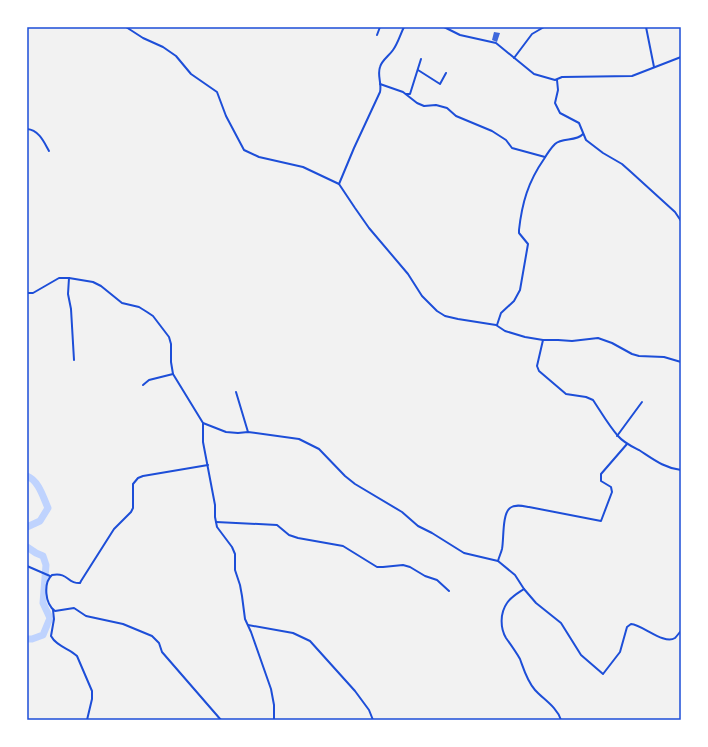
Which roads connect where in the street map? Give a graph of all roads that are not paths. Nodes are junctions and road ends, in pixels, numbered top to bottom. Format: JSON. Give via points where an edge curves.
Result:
{"nodes":[{"id":1,"x":126,"y":27,"type":"edge"},
{"id":2,"x":380,"y":27,"type":"edge"},
{"id":3,"x":404,"y":27,"type":"edge"},
{"id":4,"x":444,"y":27,"type":"edge"},
{"id":5,"x":544,"y":27,"type":"edge"},
{"id":6,"x":646,"y":27,"type":"edge"},
{"id":7,"x":377,"y":35,"type":"dead end"},
{"id":8,"x":681,"y":57,"type":"edge"},
{"id":9,"x":514,"y":58,"type":"junction"},
{"id":10,"x":422,"y":59,"type":"dead end"},
{"id":11,"x":654,"y":67,"type":"junction"},
{"id":12,"x":418,"y":70,"type":"junction"},
{"id":13,"x":446,"y":73,"type":"dead end"},
{"id":14,"x":557,"y":80,"type":"junction"},
{"id":15,"x":380,"y":84,"type":"junction"},
{"id":16,"x":406,"y":94,"type":"junction"},
{"id":17,"x":27,"y":129,"type":"edge"},
{"id":18,"x":583,"y":134,"type":"junction"},
{"id":19,"x":49,"y":151,"type":"dead end"},
{"id":20,"x":545,"y":157,"type":"junction"},
{"id":21,"x":340,"y":184,"type":"junction"},
{"id":22,"x":681,"y":221,"type":"edge"},
{"id":23,"x":69,"y":278,"type":"junction"},
{"id":24,"x":27,"y":293,"type":"edge"},
{"id":25,"x":496,"y":325,"type":"junction"},
{"id":26,"x":543,"y":340,"type":"junction"},
{"id":27,"x":74,"y":360,"type":"dead end"},
{"id":28,"x":681,"y":362,"type":"edge"},
{"id":29,"x":173,"y":374,"type":"junction"},
{"id":30,"x":143,"y":385,"type":"dead end"},
{"id":31,"x":236,"y":392,"type":"dead end"},
{"id":32,"x":642,"y":402,"type":"dead end"},
{"id":33,"x":203,"y":423,"type":"junction"},
{"id":34,"x":248,"y":432,"type":"junction"},
{"id":35,"x":618,"y":436,"type":"junction"},
{"id":36,"x":627,"y":444,"type":"junction"},
{"id":37,"x":208,"y":465,"type":"junction"},
{"id":38,"x":681,"y":470,"type":"edge"},
{"id":39,"x":216,"y":522,"type":"junction"},
{"id":40,"x":498,"y":561,"type":"junction"},
{"id":41,"x":27,"y":566,"type":"edge"},
{"id":42,"x":48,"y":575,"type":"junction"},
{"id":43,"x":524,"y":589,"type":"junction"},
{"id":44,"x":449,"y":591,"type":"dead end"},
{"id":45,"x":53,"y":610,"type":"junction"},
{"id":46,"x":248,"y":625,"type":"junction"},
{"id":47,"x":681,"y":631,"type":"edge"},
{"id":48,"x":87,"y":720,"type":"edge"},
{"id":49,"x":221,"y":720,"type":"edge"},
{"id":50,"x":274,"y":720,"type":"edge"},
{"id":51,"x":373,"y":720,"type":"edge"},
{"id":52,"x":560,"y":720,"type":"edge"}],
"edges":[{"from":1,"to":21,"type":"street","via":[[176,56],[192,74],[217,92],[244,150],[259,157],[303,167]]},
{"from":2,"to":7,"type":"street"},
{"from":3,"to":15,"type":"street","via":[[392,52],[379,68]]},
{"from":4,"to":9,"type":"street","via":[[460,35],[496,44]]},
{"from":5,"to":9,"type":"street","via":[[532,34]]},
{"from":6,"to":11,"type":"street"},
{"from":8,"to":11,"type":"street"},
{"from":9,"to":14,"type":"street","via":[[534,74]]},
{"from":10,"to":12,"type":"street"},
{"from":11,"to":14,"type":"street","via":[[632,76],[562,77]]},
{"from":12,"to":13,"type":"street","via":[[440,84]]},
{"from":12,"to":16,"type":"street","via":[[410,94]]},
{"from":14,"to":18,"type":"street","via":[[557,109],[579,123]]},
{"from":15,"to":16,"type":"street"},
{"from":15,"to":21,"type":"street","via":[[380,92]]},
{"from":16,"to":20,"type":"street","via":[[424,106],[436,105],[447,108],[456,116],[492,131],[506,140],[512,148]]},
{"from":17,"to":19,"type":"street","via":[[36,132]]},
{"from":18,"to":20,"type":"street","via":[[557,142]]},
{"from":18,"to":22,"type":"street","via":[[586,140],[622,164],[675,212]]},
{"from":20,"to":25,"type":"street","via":[[527,190],[522,206],[519,233],[528,244],[520,290],[514,301],[501,313]]},
{"from":21,"to":25,"type":"street","via":[[369,228],[408,274],[422,296],[437,311],[445,316]]},
{"from":23,"to":24,"type":"street","via":[[59,278],[33,293]]},
{"from":23,"to":27,"type":"street"},
{"from":23,"to":29,"type":"street","via":[[93,282],[122,303],[139,307],[153,316],[169,337]]},
{"from":25,"to":26,"type":"street","via":[[515,335]]},
{"from":26,"to":28,"type":"street","via":[[572,341],[598,338],[632,354],[664,357]]},
{"from":26,"to":35,"type":"street","via":[[537,366],[539,371],[566,394],[593,400]]},
{"from":29,"to":30,"type":"street","via":[[149,380]]},
{"from":29,"to":33,"type":"street"},
{"from":31,"to":34,"type":"street"},
{"from":32,"to":35,"type":"street"},
{"from":33,"to":34,"type":"street","via":[[226,432]]},
{"from":33,"to":37,"type":"street","via":[[203,442]]},
{"from":34,"to":40,"type":"street","via":[[299,439],[309,444],[318,449],[355,484],[402,512],[418,526],[464,553]]},
{"from":35,"to":36,"type":"street"},
{"from":36,"to":38,"type":"street","via":[[668,468]]},
{"from":36,"to":40,"type":"street","via":[[601,474],[601,481],[611,487],[612,492],[601,521],[529,506],[510,507],[504,520],[502,548]]},
{"from":37,"to":39,"type":"street"},
{"from":37,"to":42,"type":"street","via":[[138,478],[133,484],[131,512],[114,529],[80,583],[73,583],[61,574]]},
{"from":39,"to":44,"type":"street","via":[[277,524],[289,535],[343,546],[377,566],[410,567],[437,580]]},
{"from":39,"to":46,"type":"street","via":[[235,554],[235,570]]},
{"from":40,"to":43,"type":"street","via":[[515,574]]},
{"from":41,"to":42,"type":"street"},
{"from":42,"to":45,"type":"street","via":[[47,598]]},
{"from":43,"to":47,"type":"street","via":[[536,603],[561,623],[581,655],[603,674],[620,652],[627,627],[631,624],[636,624],[659,637],[671,639]]},
{"from":43,"to":52,"type":"street","via":[[505,607],[503,630],[529,682],[558,713]]},
{"from":45,"to":48,"type":"street","via":[[51,636],[59,646],[77,656],[92,691]]},
{"from":45,"to":49,"type":"street","via":[[74,608],[86,616],[123,624],[152,636],[166,658]]},
{"from":46,"to":50,"type":"street","via":[[271,689]]},
{"from":46,"to":51,"type":"street","via":[[293,633],[310,641],[355,691]]}]}
